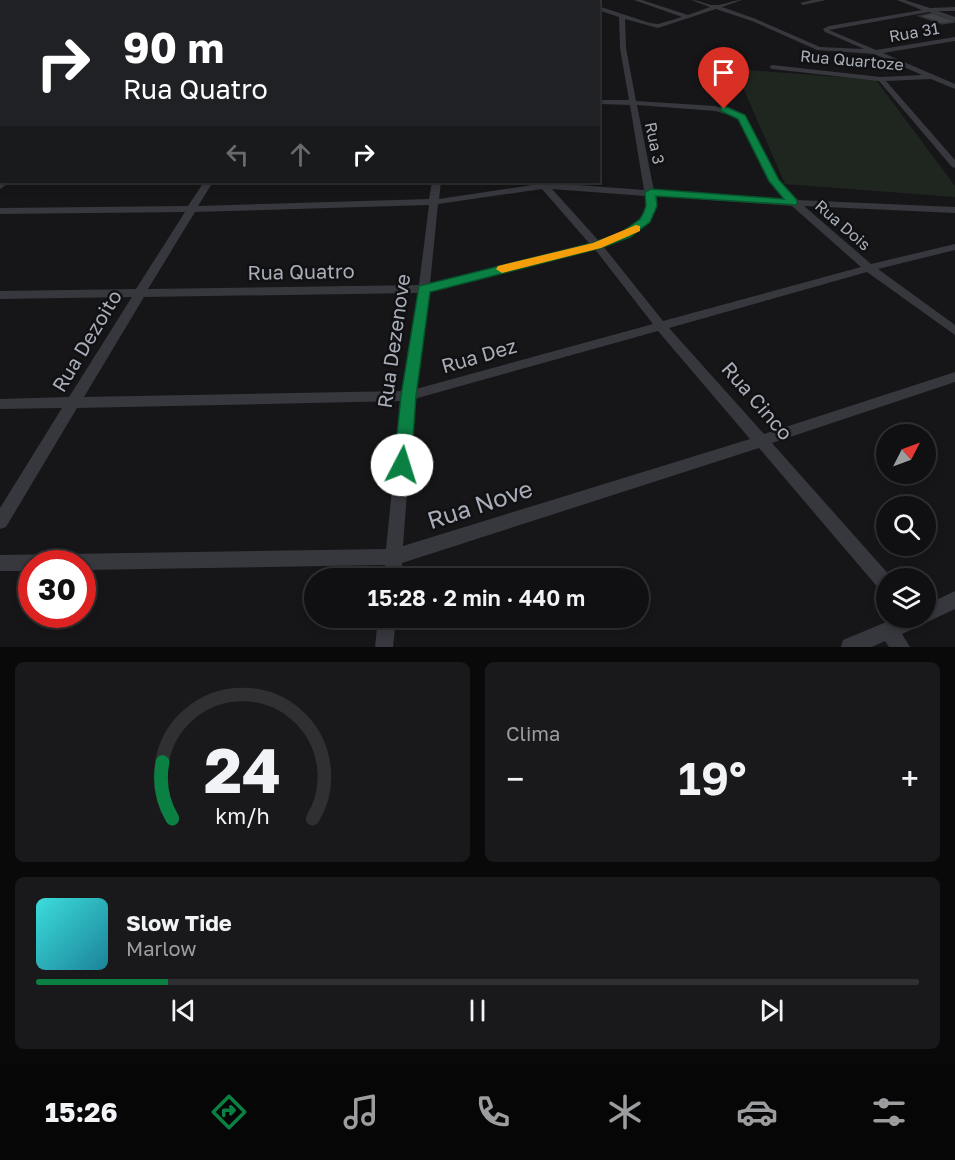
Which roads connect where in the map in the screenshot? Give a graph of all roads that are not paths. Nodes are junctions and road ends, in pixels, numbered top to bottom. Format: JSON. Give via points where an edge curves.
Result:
{"nodes":[{"id":1,"x":638,"y":0,"type":"edge"},
{"id":2,"x":694,"y":0,"type":"edge"},
{"id":3,"x":739,"y":0,"type":"edge"},
{"id":4,"x":823,"y":0,"type":"edge"},
{"id":5,"x":900,"y":0,"type":"edge"},
{"id":6,"x":803,"y":3,"type":"dead end"},
{"id":7,"x":716,"y":7,"type":"junction"},
{"id":8,"x":600,"y":9,"type":"edge"},
{"id":9,"x":955,"y":9,"type":"edge"},
{"id":10,"x":930,"y":10,"type":"junction"},
{"id":11,"x":622,"y":16,"type":"junction"},
{"id":12,"x":689,"y":17,"type":"junction"},
{"id":13,"x":955,"y":19,"type":"edge"},
{"id":14,"x":955,"y":39,"type":"edge"},
{"id":15,"x":876,"y":52,"type":"junction"},
{"id":16,"x":772,"y":67,"type":"dead end"},
{"id":17,"x":931,"y":77,"type":"junction"},
{"id":18,"x":881,"y":78,"type":"junction"},
{"id":19,"x":951,"y":83,"type":"edge"},
{"id":20,"x":955,"y":87,"type":"edge"},
{"id":21,"x":600,"y":102,"type":"edge"},
{"id":22,"x":632,"y":103,"type":"junction"},
{"id":23,"x":952,"y":157,"type":"edge"},
{"id":24,"x":955,"y":165,"type":"edge"},
{"id":25,"x":207,"y":183,"type":"edge"},
{"id":26,"x":436,"y":183,"type":"edge"},
{"id":27,"x":543,"y":184,"type":"edge"},
{"id":28,"x":651,"y":192,"type":"junction"},
{"id":29,"x":435,"y":202,"type":"junction"},
{"id":30,"x":793,"y":203,"type":"junction"},
{"id":31,"x":192,"y":209,"type":"junction"},
{"id":32,"x":955,"y":210,"type":"edge"},
{"id":33,"x":0,"y":211,"type":"edge"},
{"id":34,"x":597,"y":245,"type":"junction"},
{"id":35,"x":955,"y":247,"type":"edge"},
{"id":36,"x":869,"y":268,"type":"junction"},
{"id":37,"x":424,"y":289,"type":"junction"},
{"id":38,"x":140,"y":292,"type":"junction"},
{"id":39,"x":0,"y":295,"type":"edge"},
{"id":40,"x":661,"y":326,"type":"junction"},
{"id":41,"x":955,"y":331,"type":"edge"},
{"id":42,"x":955,"y":377,"type":"edge"},
{"id":43,"x":408,"y":396,"type":"junction"},
{"id":44,"x":73,"y":402,"type":"junction"},
{"id":45,"x":0,"y":404,"type":"edge"},
{"id":46,"x":762,"y":441,"type":"junction"},
{"id":47,"x":0,"y":522,"type":"edge"},
{"id":48,"x":394,"y":557,"type":"junction"},
{"id":49,"x":0,"y":562,"type":"edge"},
{"id":50,"x":393,"y":568,"type":"edge"},
{"id":51,"x":876,"y":572,"type":"edge"},
{"id":52,"x":955,"y":600,"type":"edge"},
{"id":53,"x":936,"y":609,"type":"edge"},
{"id":54,"x":386,"y":628,"type":"edge"},
{"id":55,"x":893,"y":628,"type":"edge"},
{"id":56,"x":888,"y":630,"type":"junction"},
{"id":57,"x":384,"y":647,"type":"edge"},
{"id":58,"x":850,"y":647,"type":"edge"},
{"id":59,"x":901,"y":647,"type":"edge"}],
"edges":[{"from":1,"to":12,"type":"street"},
{"from":2,"to":7,"type":"street"},
{"from":3,"to":7,"type":"street"},
{"from":4,"to":6,"type":"street"},
{"from":5,"to":10,"type":"street"},
{"from":7,"to":12,"type":"street"},
{"from":7,"to":15,"type":"street","via":[[815,49]]},
{"from":8,"to":11,"type":"street"},
{"from":9,"to":10,"type":"street"},
{"from":10,"to":13,"type":"street"},
{"from":10,"to":15,"type":"street","via":[[826,29]]},
{"from":11,"to":12,"type":"street","via":[[661,26]]},
{"from":11,"to":22,"type":"street","name":"Rua 3"},
{"from":14,"to":15,"type":"street","name":"Rua 31"},
{"from":15,"to":17,"type":"street"},
{"from":16,"to":18,"type":"street","name":"Rua Quartoze"},
{"from":17,"to":18,"type":"street","name":"Rua Quartoze"},
{"from":17,"to":19,"type":"street"},
{"from":18,"to":23,"type":"street"},
{"from":19,"to":20,"type":"street"},
{"from":21,"to":22,"type":"street","name":"Rua Dois"},
{"from":22,"to":28,"type":"street","name":"Rua 3"},
{"from":22,"to":30,"type":"street","name":"Rua Dois","via":[[717,108],[739,115],[779,188]]},
{"from":23,"to":24,"type":"street"},
{"from":25,"to":31,"type":"street","name":"Rua Dezoito"},
{"from":26,"to":29,"type":"street","name":"Rua Dezenove"},
{"from":27,"to":28,"type":"street"},
{"from":27,"to":29,"type":"street"},
{"from":27,"to":34,"type":"street","name":"Rua Cinco"},
{"from":28,"to":30,"type":"street"},
{"from":28,"to":34,"type":"street","name":"Rua 3","via":[[651,206],[644,222]]},
{"from":29,"to":31,"type":"street"},
{"from":29,"to":37,"type":"street","name":"Rua Dezenove"},
{"from":30,"to":32,"type":"street"},
{"from":30,"to":36,"type":"street","name":"Rua Dois"},
{"from":31,"to":33,"type":"street"},
{"from":31,"to":38,"type":"street","name":"Rua Dezoito"},
{"from":34,"to":37,"type":"street","name":"Rua Quatro"},
{"from":34,"to":40,"type":"street","name":"Rua Cinco"},
{"from":35,"to":36,"type":"street","name":"Rua Dez"},
{"from":36,"to":40,"type":"street","name":"Rua Dez"},
{"from":36,"to":41,"type":"street","name":"Rua Dois"},
{"from":37,"to":38,"type":"street","name":"Rua Quatro"},
{"from":37,"to":43,"type":"street","name":"Rua Dezenove"},
{"from":38,"to":39,"type":"street","name":"Rua Quatro"},
{"from":38,"to":44,"type":"street","name":"Rua Dezoito"},
{"from":40,"to":43,"type":"street","name":"Rua Dez"},
{"from":40,"to":46,"type":"street","name":"Rua Cinco"},
{"from":42,"to":46,"type":"street","name":"Rua Nove"},
{"from":43,"to":44,"type":"street","name":"Rua Dez"},
{"from":43,"to":48,"type":"street","name":"Rua Dezenove"},
{"from":44,"to":45,"type":"street","name":"Rua Dez"},
{"from":44,"to":47,"type":"street","name":"Rua Dezoito"},
{"from":46,"to":48,"type":"street","name":"Rua Nove"},
{"from":46,"to":51,"type":"street","name":"Rua Cinco"},
{"from":48,"to":49,"type":"street","name":"Rua Nove"},
{"from":48,"to":50,"type":"street","name":"Rua Dezenove"},
{"from":52,"to":53,"type":"street"},
{"from":54,"to":57,"type":"street"},
{"from":55,"to":56,"type":"street"},
{"from":56,"to":58,"type":"street"},
{"from":56,"to":59,"type":"street"}]}
